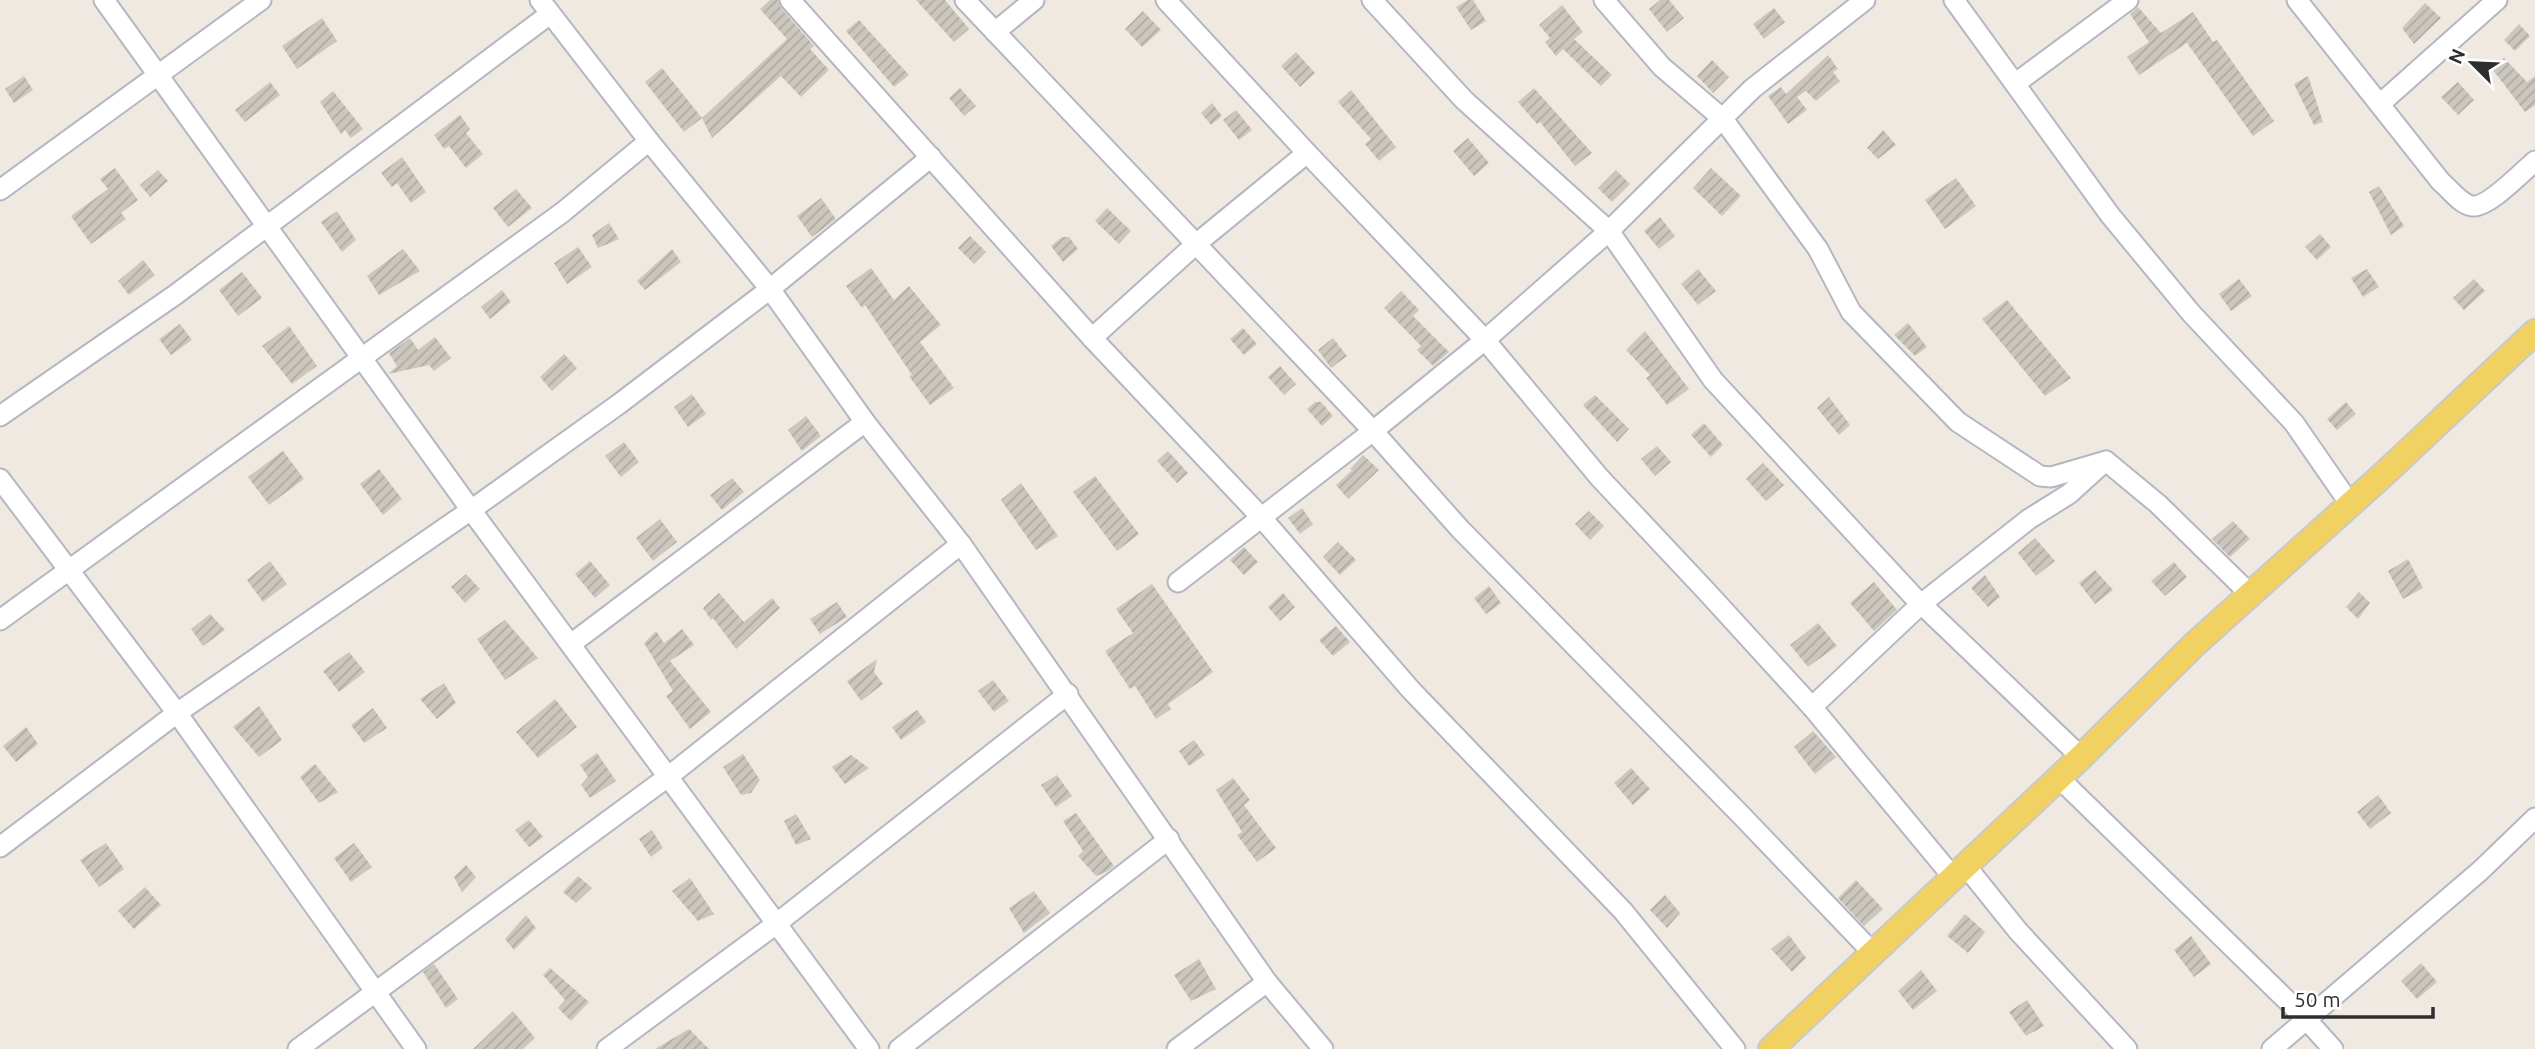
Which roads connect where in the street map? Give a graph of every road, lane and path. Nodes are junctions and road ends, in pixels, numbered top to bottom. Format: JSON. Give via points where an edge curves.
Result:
{"nodes":[{"id":1,"x":104,"y":0,"type":"edge"},
{"id":2,"x":261,"y":0,"type":"edge"},
{"id":3,"x":790,"y":0,"type":"edge"},
{"id":4,"x":965,"y":0,"type":"edge"},
{"id":5,"x":1034,"y":0,"type":"edge"},
{"id":6,"x":1166,"y":0,"type":"edge"},
{"id":7,"x":1372,"y":0,"type":"edge"},
{"id":8,"x":1604,"y":0,"type":"edge"},
{"id":9,"x":1865,"y":0,"type":"edge"},
{"id":10,"x":1954,"y":0,"type":"edge"},
{"id":11,"x":2128,"y":0,"type":"edge"},
{"id":12,"x":2297,"y":0,"type":"edge"},
{"id":13,"x":2497,"y":0,"type":"edge"},
{"id":14,"x":545,"y":7,"type":"edge"},
{"id":15,"x":995,"y":32,"type":"junction"},
{"id":16,"x":158,"y":76,"type":"junction"},
{"id":17,"x":2016,"y":83,"type":"junction"},
{"id":18,"x":2380,"y":104,"type":"junction"},
{"id":19,"x":1723,"y":119,"type":"junction"},
{"id":20,"x":649,"y":141,"type":"junction"},
{"id":21,"x":1307,"y":153,"type":"junction"},
{"id":22,"x":931,"y":157,"type":"junction"},
{"id":23,"x":2535,"y":161,"type":"edge"},
{"id":24,"x":0,"y":190,"type":"edge"},
{"id":25,"x":268,"y":225,"type":"junction"},
{"id":26,"x":1609,"y":231,"type":"junction"},
{"id":27,"x":1196,"y":244,"type":"junction"},
{"id":28,"x":770,"y":289,"type":"junction"},
{"id":29,"x":2535,"y":332,"type":"edge"},
{"id":30,"x":1092,"y":338,"type":"junction"},
{"id":31,"x":1485,"y":340,"type":"junction"},
{"id":32,"x":362,"y":356,"type":"junction"},
{"id":33,"x":0,"y":416,"type":"edge"},
{"id":34,"x":865,"y":422,"type":"junction"},
{"id":35,"x":1373,"y":431,"type":"junction"},
{"id":36,"x":2106,"y":461,"type":"junction"},
{"id":37,"x":0,"y":479,"type":"edge"},
{"id":38,"x":2350,"y":504,"type":"junction"},
{"id":39,"x":471,"y":510,"type":"junction"},
{"id":40,"x":1261,"y":517,"type":"junction"},
{"id":41,"x":961,"y":544,"type":"junction"},
{"id":42,"x":69,"y":570,"type":"junction"},
{"id":43,"x":1178,"y":582,"type":"dead end"},
{"id":44,"x":2250,"y":594,"type":"junction"},
{"id":45,"x":1921,"y":604,"type":"junction"},
{"id":46,"x":0,"y":620,"type":"edge"},
{"id":47,"x":571,"y":644,"type":"junction"},
{"id":48,"x":1068,"y":694,"type":"junction"},
{"id":49,"x":1812,"y":707,"type":"junction"},
{"id":50,"x":177,"y":713,"type":"junction"},
{"id":51,"x":2081,"y":757,"type":"junction"},
{"id":52,"x":670,"y":776,"type":"junction"},
{"id":53,"x":2059,"y":778,"type":"junction"},
{"id":54,"x":2535,"y":818,"type":"edge"},
{"id":55,"x":1169,"y":839,"type":"junction"},
{"id":56,"x":0,"y":847,"type":"edge"},
{"id":57,"x":1959,"y":871,"type":"junction"},
{"id":58,"x":776,"y":924,"type":"junction"},
{"id":59,"x":1873,"y":953,"type":"junction"},
{"id":60,"x":1267,"y":982,"type":"junction"},
{"id":61,"x":376,"y":993,"type":"junction"},
{"id":62,"x":2305,"y":1018,"type":"junction"},
{"id":63,"x":299,"y":1049,"type":"edge"},
{"id":64,"x":416,"y":1049,"type":"edge"},
{"id":65,"x":607,"y":1049,"type":"edge"},
{"id":66,"x":870,"y":1049,"type":"edge"},
{"id":67,"x":899,"y":1049,"type":"edge"},
{"id":68,"x":1177,"y":1049,"type":"edge"},
{"id":69,"x":1323,"y":1049,"type":"edge"},
{"id":70,"x":1735,"y":1049,"type":"edge"},
{"id":71,"x":1771,"y":1049,"type":"edge"},
{"id":72,"x":2127,"y":1049,"type":"edge"},
{"id":73,"x":2272,"y":1049,"type":"edge"},
{"id":74,"x":2333,"y":1049,"type":"edge"}],
"edges":[{"from":1,"to":16,"type":"street"},
{"from":2,"to":16,"type":"street"},
{"from":3,"to":22,"type":"street"},
{"from":4,"to":15,"type":"street"},
{"from":5,"to":15,"type":"street"},
{"from":6,"to":21,"type":"street"},
{"from":7,"to":26,"type":"street","via":[[1464,100]]},
{"from":8,"to":19,"type":"street","via":[[1662,67]]},
{"from":9,"to":19,"type":"street","via":[[1752,89]]},
{"from":10,"to":17,"type":"street"},
{"from":11,"to":17,"type":"street"},
{"from":12,"to":18,"type":"street"},
{"from":13,"to":18,"type":"street"},
{"from":14,"to":20,"type":"street"},
{"from":14,"to":25,"type":"street"},
{"from":15,"to":27,"type":"street"},
{"from":16,"to":24,"type":"street"},
{"from":16,"to":25,"type":"street"},
{"from":17,"to":38,"type":"street","via":[[2110,215],[2191,313],[2294,423]]},
{"from":18,"to":23,"type":"street","via":[[2441,181],[2472,206],[2485,204]]},
{"from":19,"to":26,"type":"street"},
{"from":19,"to":36,"type":"street","via":[[1818,249],[1851,312],[1958,422],[2040,476]]},
{"from":20,"to":28,"type":"street"},
{"from":20,"to":32,"type":"street","via":[[563,212]]},
{"from":21,"to":27,"type":"street"},
{"from":21,"to":31,"type":"street"},
{"from":22,"to":28,"type":"street"},
{"from":22,"to":30,"type":"street"},
{"from":25,"to":32,"type":"street"},
{"from":25,"to":33,"type":"street"},
{"from":26,"to":31,"type":"street"},
{"from":26,"to":45,"type":"street","via":[[1713,380]]},
{"from":27,"to":30,"type":"street"},
{"from":27,"to":35,"type":"street"},
{"from":28,"to":34,"type":"street"},
{"from":28,"to":39,"type":"street"},
{"from":29,"to":38,"type":"main road"},
{"from":30,"to":40,"type":"street"},
{"from":31,"to":35,"type":"street"},
{"from":31,"to":49,"type":"street","via":[[1599,477]]},
{"from":32,"to":39,"type":"street"},
{"from":32,"to":42,"type":"street"},
{"from":34,"to":41,"type":"street"},
{"from":34,"to":47,"type":"street"},
{"from":35,"to":40,"type":"street"},
{"from":35,"to":59,"type":"street","via":[[1460,529]]},
{"from":36,"to":44,"type":"street","via":[[2158,504]]},
{"from":36,"to":45,"type":"street"},
{"from":37,"to":42,"type":"street"},
{"from":38,"to":44,"type":"main road"},
{"from":39,"to":47,"type":"street"},
{"from":39,"to":50,"type":"street"},
{"from":40,"to":43,"type":"street"},
{"from":40,"to":70,"type":"street","via":[[1411,690],[1623,911]]},
{"from":41,"to":48,"type":"street"},
{"from":41,"to":52,"type":"street"},
{"from":42,"to":46,"type":"street"},
{"from":42,"to":50,"type":"street"},
{"from":44,"to":51,"type":"main road"},
{"from":45,"to":49,"type":"street"},
{"from":45,"to":51,"type":"street"},
{"from":47,"to":52,"type":"street"},
{"from":48,"to":55,"type":"street"},
{"from":48,"to":58,"type":"street"},
{"from":49,"to":57,"type":"street"},
{"from":50,"to":56,"type":"street"},
{"from":50,"to":61,"type":"street"},
{"from":51,"to":53,"type":"main road"},
{"from":52,"to":58,"type":"street"},
{"from":52,"to":61,"type":"street"},
{"from":53,"to":57,"type":"main road"},
{"from":53,"to":62,"type":"street"},
{"from":54,"to":62,"type":"street","via":[[2480,871]]},
{"from":55,"to":60,"type":"street"},
{"from":55,"to":67,"type":"street"},
{"from":57,"to":59,"type":"main road"},
{"from":57,"to":72,"type":"street"},
{"from":58,"to":65,"type":"street"},
{"from":58,"to":66,"type":"street"},
{"from":59,"to":71,"type":"main road"},
{"from":60,"to":68,"type":"street"},
{"from":60,"to":69,"type":"street"},
{"from":61,"to":63,"type":"street"},
{"from":61,"to":64,"type":"street"},
{"from":62,"to":73,"type":"street"},
{"from":62,"to":74,"type":"street"}]}
